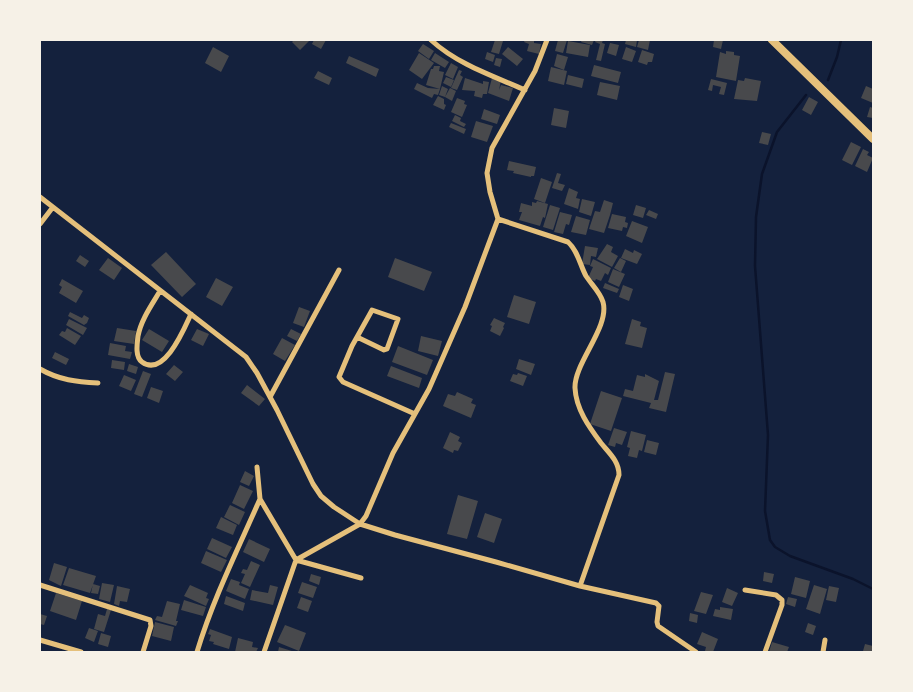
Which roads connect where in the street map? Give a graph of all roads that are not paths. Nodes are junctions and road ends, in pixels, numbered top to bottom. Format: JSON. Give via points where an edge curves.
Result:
{"nodes":[{"id":1,"x":431,"y":40,"type":"edge"},
{"id":2,"x":547,"y":40,"type":"edge"},
{"id":3,"x":772,"y":40,"type":"edge"},
{"id":4,"x":526,"y":90,"type":"junction"},
{"id":5,"x":873,"y":139,"type":"edge"},
{"id":6,"x":40,"y":197,"type":"edge"},
{"id":7,"x":53,"y":207,"type":"junction"},
{"id":8,"x":498,"y":219,"type":"junction"},
{"id":9,"x":40,"y":224,"type":"edge"},
{"id":10,"x":339,"y":270,"type":"dead end"},
{"id":11,"x":160,"y":292,"type":"junction"},
{"id":12,"x":191,"y":314,"type":"junction"},
{"id":13,"x":357,"y":337,"type":"junction"},
{"id":14,"x":40,"y":369,"type":"edge"},
{"id":15,"x":98,"y":383,"type":"dead end"},
{"id":16,"x":270,"y":397,"type":"junction"},
{"id":17,"x":415,"y":414,"type":"junction"},
{"id":18,"x":256,"y":467,"type":"dead end"},
{"id":19,"x":260,"y":499,"type":"junction"},
{"id":20,"x":360,"y":524,"type":"junction"},
{"id":21,"x":296,"y":560,"type":"junction"},
{"id":22,"x":361,"y":578,"type":"dead end"},
{"id":23,"x":40,"y":585,"type":"edge"},
{"id":24,"x":580,"y":586,"type":"junction"},
{"id":25,"x":745,"y":590,"type":"dead end"},
{"id":26,"x":40,"y":640,"type":"edge"},
{"id":27,"x":825,"y":640,"type":"dead end"},
{"id":28,"x":81,"y":652,"type":"edge"},
{"id":29,"x":143,"y":652,"type":"edge"},
{"id":30,"x":197,"y":652,"type":"edge"},
{"id":31,"x":264,"y":652,"type":"edge"},
{"id":32,"x":696,"y":652,"type":"edge"},
{"id":33,"x":765,"y":652,"type":"edge"},
{"id":34,"x":823,"y":652,"type":"edge"}],
"edges":[{"from":1,"to":4,"type":"street","via":[[462,62]]},
{"from":2,"to":4,"type":"street"},
{"from":3,"to":5,"type":"main road"},
{"from":4,"to":8,"type":"street","via":[[492,148],[489,160],[487,173]]},
{"from":6,"to":7,"type":"street"},
{"from":7,"to":9,"type":"street"},
{"from":7,"to":11,"type":"street"},
{"from":8,"to":17,"type":"street","via":[[465,307]]},
{"from":8,"to":24,"type":"street","via":[[568,242],[603,303],[603,314],[579,371],[575,389],[584,418],[616,462],[619,475]]},
{"from":10,"to":16,"type":"street"},
{"from":11,"to":12,"type":"street"},
{"from":11,"to":12,"type":"street","via":[[144,318],[138,336],[137,352],[142,362],[153,366],[168,356]]},
{"from":12,"to":16,"type":"street","via":[[246,357]]},
{"from":13,"to":13,"type":"street","via":[[373,310],[398,319],[386,350]]},
{"from":13,"to":17,"type":"street","via":[[339,377],[341,380]]},
{"from":14,"to":15,"type":"street","via":[[76,382]]},
{"from":16,"to":20,"type":"street","via":[[321,496]]},
{"from":17,"to":20,"type":"street","via":[[402,434]]},
{"from":18,"to":19,"type":"street"},
{"from":19,"to":21,"type":"street"},
{"from":19,"to":30,"type":"street","via":[[203,630]]},
{"from":20,"to":21,"type":"street"},
{"from":20,"to":24,"type":"street"},
{"from":21,"to":22,"type":"street"},
{"from":21,"to":31,"type":"street"},
{"from":23,"to":29,"type":"street","via":[[150,620]]},
{"from":24,"to":32,"type":"street","via":[[656,602],[659,606],[658,626]]},
{"from":25,"to":33,"type":"street","via":[[776,595],[782,600]]},
{"from":26,"to":28,"type":"street"},
{"from":27,"to":34,"type":"street"}]}
